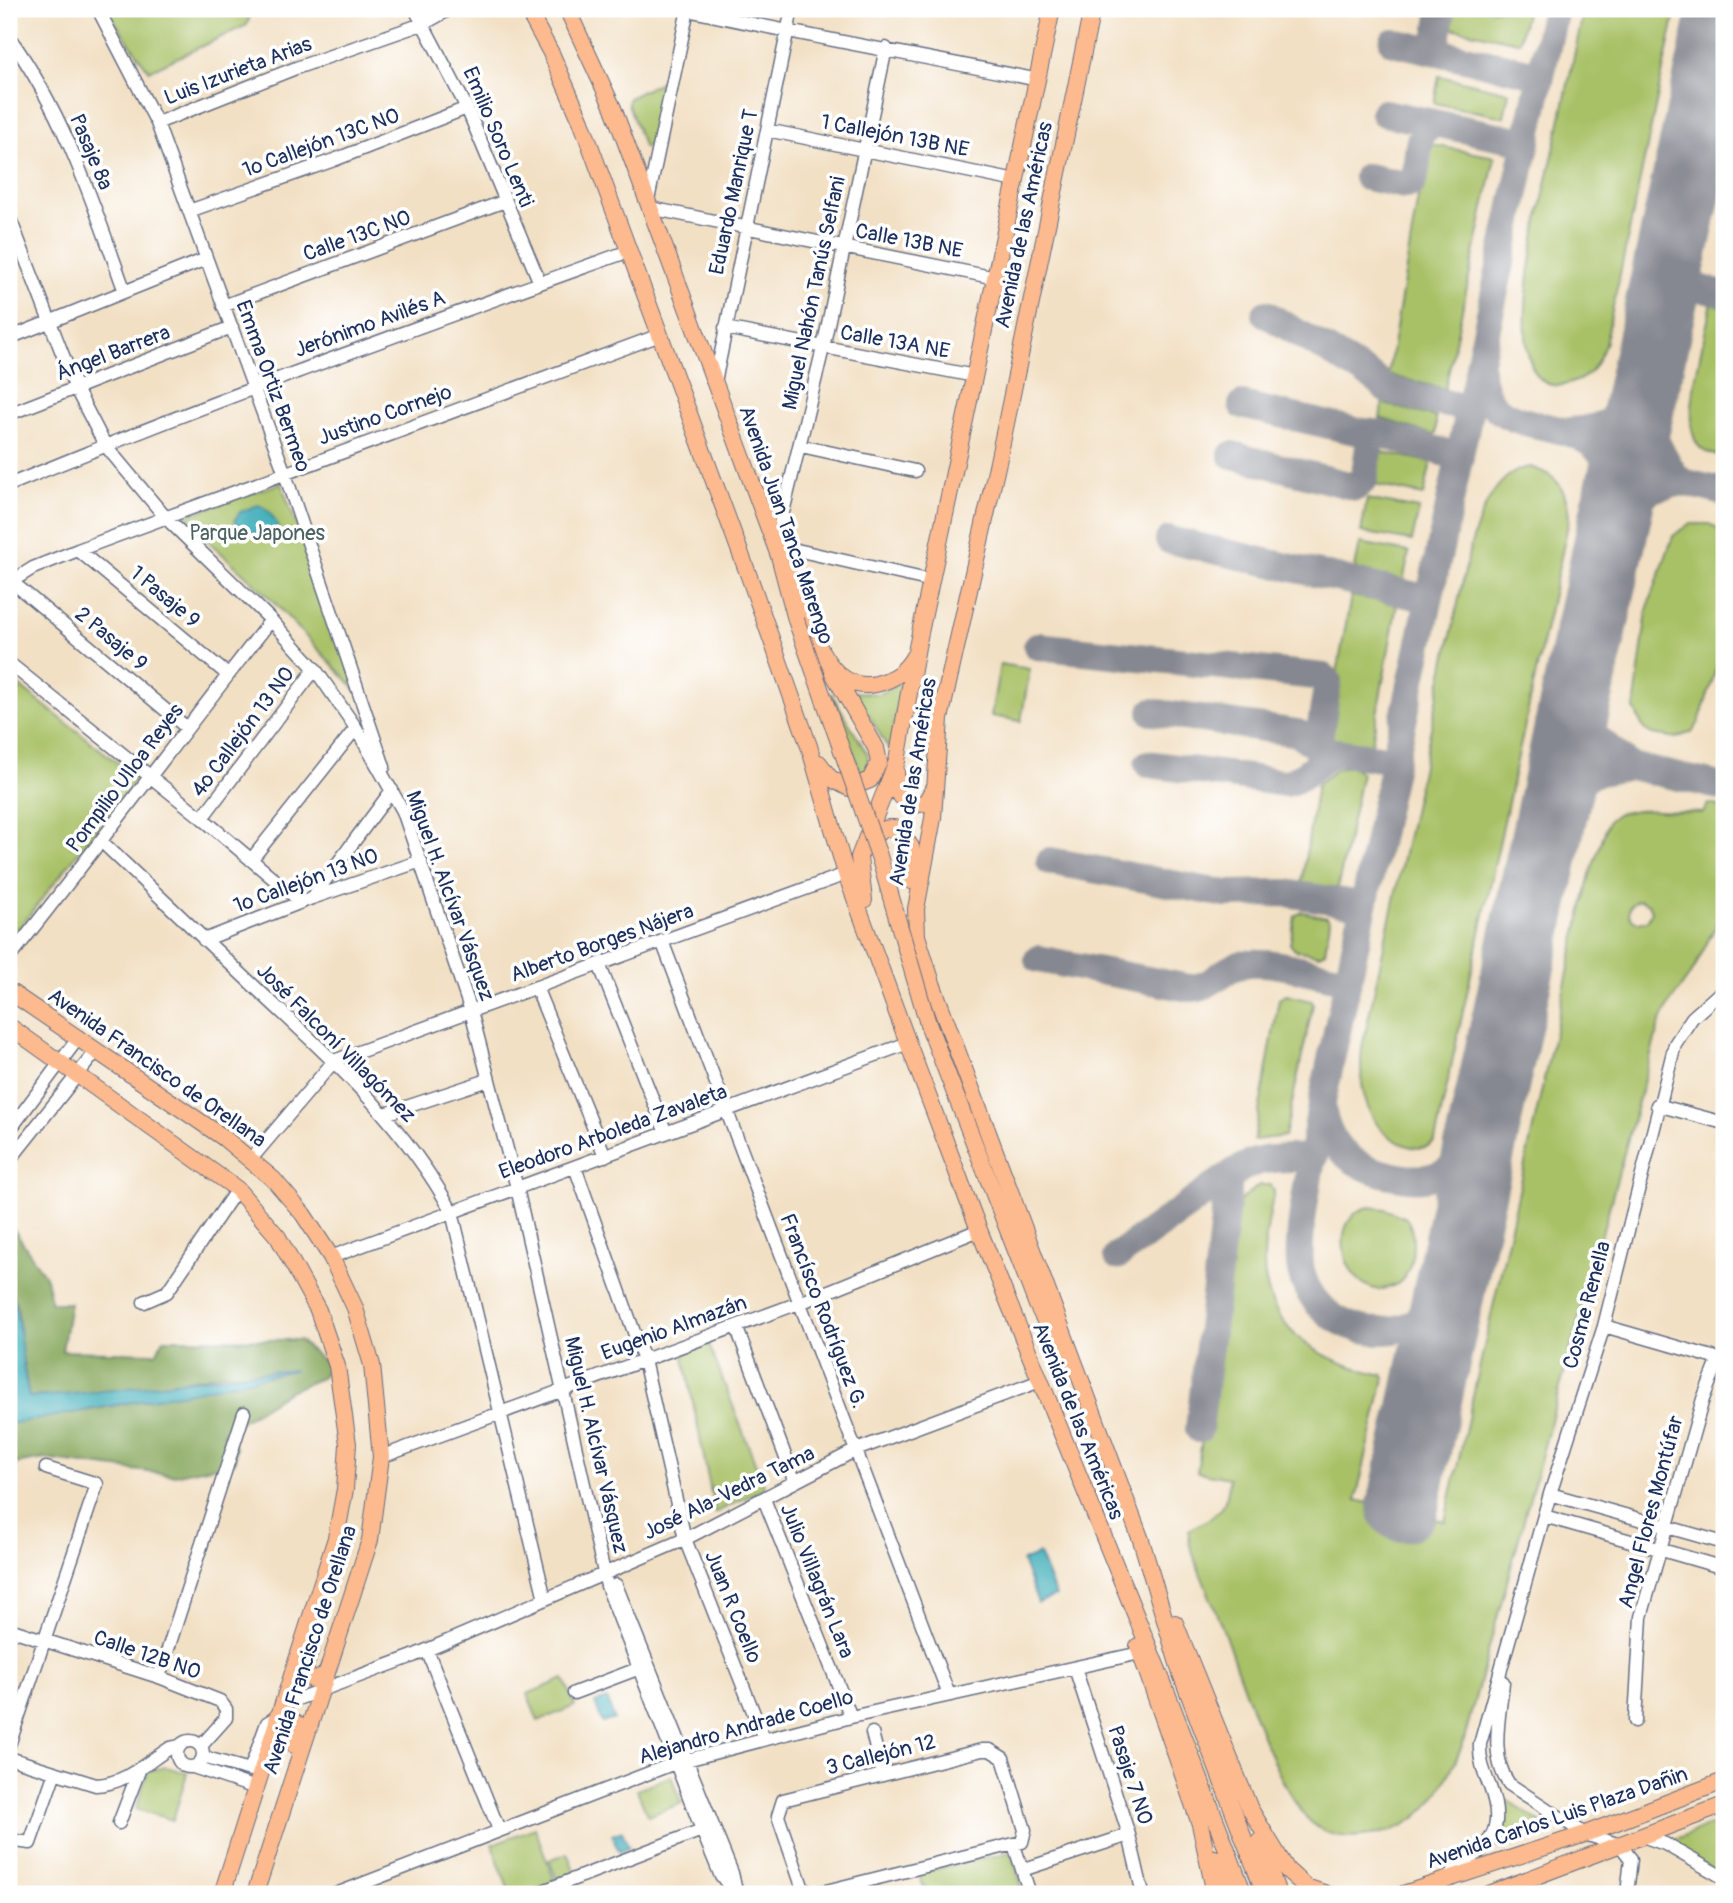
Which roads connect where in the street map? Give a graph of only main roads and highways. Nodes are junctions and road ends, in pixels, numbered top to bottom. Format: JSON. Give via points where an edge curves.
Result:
{"nodes":[{"id":1,"x":527,"y":9,"type":"edge"},
{"id":2,"x":567,"y":9,"type":"edge"},
{"id":3,"x":1052,"y":9,"type":"edge"},
{"id":4,"x":1091,"y":9,"type":"edge"},
{"id":5,"x":777,"y":551,"type":"junction"},
{"id":6,"x":917,"y":647,"type":"junction"},
{"id":7,"x":825,"y":658,"type":"junction"},
{"id":8,"x":809,"y":746,"type":"junction"},
{"id":9,"x":897,"y":761,"type":"junction"},
{"id":10,"x":935,"y":786,"type":"junction"},
{"id":11,"x":853,"y":873,"type":"junction"},
{"id":12,"x":917,"y":936,"type":"junction"},
{"id":13,"x":9,"y":991,"type":"edge"},
{"id":14,"x":928,"y":1024,"type":"joint"},
{"id":15,"x":9,"y":1026,"type":"edge"},
{"id":16,"x":973,"y":1091,"type":"junction"},
{"id":17,"x":976,"y":1147,"type":"junction"},
{"id":18,"x":1095,"y":1418,"type":"junction"},
{"id":19,"x":1149,"y":1560,"type":"junction"},
{"id":20,"x":327,"y":1568,"type":"junction"},
{"id":21,"x":1116,"y":1573,"type":"junction"},
{"id":22,"x":327,"y":1673,"type":"junction"},
{"id":23,"x":279,"y":1711,"type":"junction"},
{"id":24,"x":1724,"y":1781,"type":"edge"},
{"id":25,"x":1724,"y":1805,"type":"edge"},
{"id":26,"x":1250,"y":1809,"type":"junction"},
{"id":27,"x":1200,"y":1824,"type":"junction"},
{"id":28,"x":276,"y":1825,"type":"junction"},
{"id":29,"x":1213,"y":1890,"type":"edge"},
{"id":30,"x":1280,"y":1890,"type":"edge"},
{"id":31,"x":222,"y":1894,"type":"edge"},
{"id":32,"x":255,"y":1894,"type":"edge"},
{"id":33,"x":1228,"y":1894,"type":"edge"},
{"id":34,"x":1244,"y":1894,"type":"edge"},
{"id":35,"x":1265,"y":1894,"type":"edge"},
{"id":36,"x":1327,"y":1894,"type":"edge"},
{"id":37,"x":1402,"y":1894,"type":"edge"},
{"id":38,"x":1489,"y":1894,"type":"edge"}],
"edges":[{"from":1,"to":8,"type":"main road","via":[[567,89],[629,251]]},
{"from":2,"to":5,"type":"main road","name":"Avenida Juan Tanca Marengo","via":[[604,86]]},
{"from":3,"to":6,"type":"main road","name":"Avenida de las Américas"},
{"from":4,"to":10,"type":"main road","name":"Avenida de las Américas","via":[[999,462],[940,719]]},
{"from":5,"to":7,"type":"main road","via":[[798,588]]},
{"from":5,"to":14,"type":"main road","name":"Avenida Juan Tanca Marengo","bridge":true,"via":[[796,621],[876,846]]},
{"from":6,"to":7,"type":"main road","via":[[905,670],[870,685],[842,679]]},
{"from":6,"to":9,"type":"main road","name":"Avenida de las Américas"},
{"from":7,"to":8,"type":"main road","via":[[876,748],[877,769],[864,784],[844,787],[823,772]]},
{"from":8,"to":11,"type":"main road"},
{"from":9,"to":10,"type":"main road","via":[[896,786],[904,803],[920,806]]},
{"from":9,"to":11,"type":"main road","name":"Avenida de las Américas"},
{"from":10,"to":12,"type":"main road","name":"Avenida de las Américas","via":[[933,818],[916,894]]},
{"from":11,"to":12,"type":"main road","via":[[877,833],[889,827],[904,835],[912,854]]},
{"from":11,"to":21,"type":"main road","name":"Avenida de las Américas","via":[[877,961]]},
{"from":12,"to":16,"type":"main road","name":"Avenida de las Américas"},
{"from":13,"to":22,"type":"main road","name":"Avenida Francisco de Orellana","via":[[251,1159],[303,1214],[355,1307],[372,1365],[381,1457],[370,1540]]},
{"from":14,"to":17,"type":"main road","name":"Avenida de las Américas"},
{"from":15,"to":20,"type":"main road","name":"Avenida Francisco de Orellana","via":[[237,1189],[278,1237],[318,1310],[337,1366],[348,1444],[345,1489]]},
{"from":16,"to":17,"type":"main road"},
{"from":16,"to":18,"type":"main road","name":"Avenida de las Américas"},
{"from":17,"to":18,"type":"main road","name":"Avenida de las Américas","via":[[1037,1306]]},
{"from":18,"to":19,"type":"main road","name":"Avenida de las Américas"},
{"from":19,"to":26,"type":"main road"},
{"from":19,"to":35,"type":"main road","name":"Avenida de las Américas","via":[[1181,1674]]},
{"from":20,"to":22,"type":"main road","via":[[328,1597],[305,1668],[314,1680]]},
{"from":20,"to":23,"type":"main road","name":"Avenida Francisco de Orellana"},
{"from":21,"to":27,"type":"main road"},
{"from":21,"to":34,"type":"main road","name":"Avenida de las Américas"},
{"from":22,"to":28,"type":"main road","name":"Avenida Francisco de Orellana"},
{"from":23,"to":28,"type":"main road","via":[[298,1731],[278,1798]]},
{"from":23,"to":31,"type":"main road","name":"Avenida Francisco de Orellana"},
{"from":24,"to":37,"type":"main road","name":"Avenida Carlos Luis Plaza Dañin","via":[[1586,1834]]},
{"from":25,"to":38,"type":"main road","name":"Avenida Carlos Luis Plaza Dañin"},
{"from":26,"to":30,"type":"main road"},
{"from":26,"to":36,"type":"main road","via":[[1287,1870],[1306,1886]]},
{"from":27,"to":29,"type":"main road"},
{"from":27,"to":33,"type":"main road"},
{"from":28,"to":32,"type":"main road","name":"Avenida Francisco de Orellana"}]}
